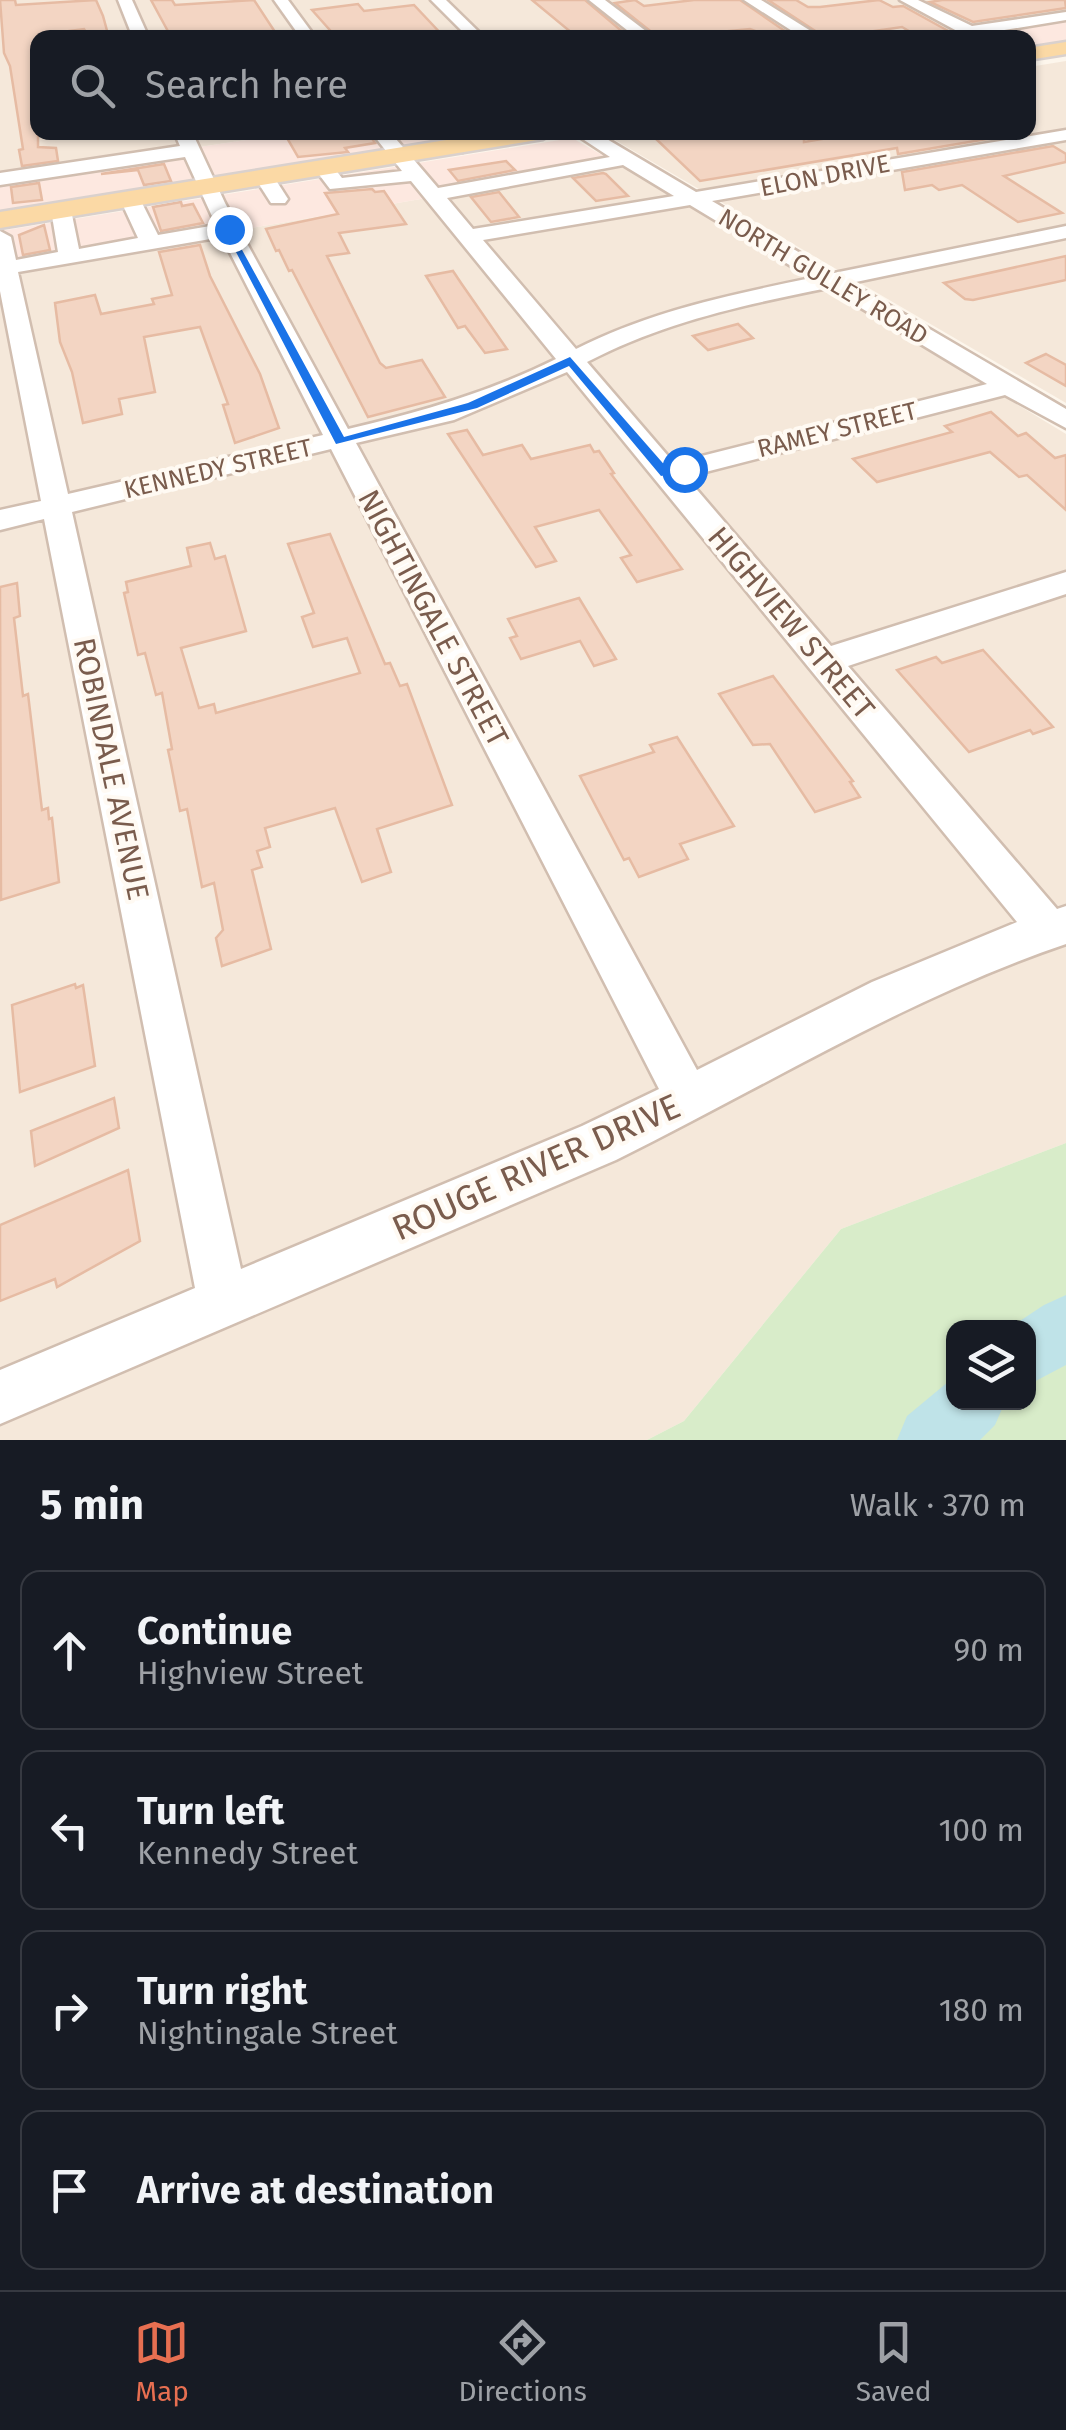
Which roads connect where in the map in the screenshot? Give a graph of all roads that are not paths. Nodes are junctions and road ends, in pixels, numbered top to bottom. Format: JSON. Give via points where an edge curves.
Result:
{"nodes":[{"id":1,"x":124,"y":0,"type":"edge"},
{"id":2,"x":281,"y":0,"type":"edge"},
{"id":3,"x":438,"y":0,"type":"edge"},
{"id":4,"x":596,"y":0,"type":"edge"},
{"id":5,"x":751,"y":0,"type":"edge"},
{"id":6,"x":908,"y":0,"type":"edge"},
{"id":7,"x":1066,"y":16,"type":"edge"},
{"id":8,"x":137,"y":30,"type":"edge"},
{"id":9,"x":303,"y":30,"type":"edge"},
{"id":10,"x":470,"y":30,"type":"edge"},
{"id":11,"x":637,"y":30,"type":"edge"},
{"id":12,"x":802,"y":30,"type":"edge"},
{"id":13,"x":969,"y":30,"type":"edge"},
{"id":14,"x":997,"y":30,"type":"edge"},
{"id":15,"x":1066,"y":48,"type":"edge"},
{"id":16,"x":1036,"y":53,"type":"edge"},
{"id":17,"x":1066,"y":135,"type":"edge"},
{"id":18,"x":454,"y":140,"type":"edge"},
{"id":19,"x":594,"y":140,"type":"edge"},
{"id":20,"x":187,"y":141,"type":"edge"},
{"id":21,"x":624,"y":158,"type":"junction"},
{"id":22,"x":406,"y":165,"type":"edge"},
{"id":23,"x":0,"y":179,"type":"edge"},
{"id":24,"x":208,"y":187,"type":"junction"},
{"id":25,"x":691,"y":198,"type":"junction"},
{"id":26,"x":130,"y":199,"type":"junction"},
{"id":27,"x":60,"y":210,"type":"junction"},
{"id":28,"x":0,"y":220,"type":"edge"},
{"id":29,"x":229,"y":229,"type":"junction"},
{"id":30,"x":1066,"y":232,"type":"edge"},
{"id":31,"x":466,"y":237,"type":"junction"},
{"id":32,"x":151,"y":243,"type":"junction"},
{"id":33,"x":1,"y":250,"type":"edge"},
{"id":34,"x":70,"y":257,"type":"junction"},
{"id":35,"x":830,"y":281,"type":"junction"},
{"id":36,"x":570,"y":361,"type":"junction"},
{"id":37,"x":1008,"y":386,"type":"junction"},
{"id":38,"x":1066,"y":420,"type":"edge"},
{"id":39,"x":340,"y":442,"type":"junction"},
{"id":40,"x":665,"y":474,"type":"junction"},
{"id":41,"x":56,"y":507,"type":"junction"},
{"id":42,"x":0,"y":520,"type":"edge"},
{"id":43,"x":1066,"y":583,"type":"edge"},
{"id":44,"x":823,"y":661,"type":"junction"},
{"id":45,"x":1058,"y":927,"type":"edge"},
{"id":46,"x":689,"y":1101,"type":"junction"},
{"id":47,"x":223,"y":1302,"type":"junction"},
{"id":48,"x":0,"y":1397,"type":"edge"}],
"edges":[{"from":1,"to":8,"type":"street"},
{"from":2,"to":9,"type":"street"},
{"from":3,"to":10,"type":"street"},
{"from":4,"to":11,"type":"street"},
{"from":5,"to":12,"type":"street"},
{"from":6,"to":13,"type":"street"},
{"from":7,"to":14,"type":"street"},
{"from":15,"to":16,"type":"main road"},
{"from":17,"to":25,"type":"street","name":"ELON DRIVE"},
{"from":18,"to":22,"type":"main road"},
{"from":19,"to":21,"type":"street","name":"NORTH GULLEY ROAD"},
{"from":20,"to":23,"type":"street"},
{"from":20,"to":24,"type":"street","name":"NIGHTINGALE STREET"},
{"from":21,"to":22,"type":"street","via":[[606,165]]},
{"from":21,"to":25,"type":"street","name":"NORTH GULLEY ROAD"},
{"from":22,"to":24,"type":"main road","via":[[324,168],[272,188]]},
{"from":22,"to":31,"type":"street","name":"HIGHVIEW STREET"},
{"from":24,"to":26,"type":"main road"},
{"from":24,"to":29,"type":"street","name":"NIGHTINGALE STREET"},
{"from":25,"to":31,"type":"street","name":"ELON DRIVE"},
{"from":25,"to":35,"type":"street","name":"NORTH GULLEY ROAD"},
{"from":26,"to":27,"type":"main road"},
{"from":26,"to":32,"type":"street"},
{"from":27,"to":28,"type":"main road"},
{"from":27,"to":34,"type":"street"},
{"from":29,"to":32,"type":"street"},
{"from":29,"to":39,"type":"street","name":"NIGHTINGALE STREET"},
{"from":30,"to":35,"type":"street","name":"KENNEDY STREET"},
{"from":31,"to":36,"type":"street","name":"HIGHVIEW STREET"},
{"from":32,"to":34,"type":"street"},
{"from":33,"to":34,"type":"street"},
{"from":33,"to":41,"type":"street","name":"ROBINDALE AVENUE"},
{"from":35,"to":36,"type":"street","name":"KENNEDY STREET","via":[[684,312]]},
{"from":35,"to":37,"type":"street","name":"NORTH GULLEY ROAD"},
{"from":36,"to":39,"type":"street","name":"KENNEDY STREET","via":[[472,405]]},
{"from":36,"to":40,"type":"street","name":"HIGHVIEW STREET"},
{"from":37,"to":38,"type":"street","name":"NORTH GULLEY ROAD"},
{"from":37,"to":40,"type":"street","name":"RAMEY STREET"},
{"from":39,"to":41,"type":"street","name":"KENNEDY STREET"},
{"from":39,"to":46,"type":"street","name":"NIGHTINGALE STREET"},
{"from":40,"to":44,"type":"street","name":"HIGHVIEW STREET"},
{"from":41,"to":42,"type":"street","name":"KENNEDY STREET"},
{"from":41,"to":47,"type":"street","name":"ROBINDALE AVENUE"},
{"from":43,"to":44,"type":"street"},
{"from":44,"to":45,"type":"street","name":"HIGHVIEW STREET"},
{"from":45,"to":46,"type":"street","name":"ROUGE RIVER DRIVE","via":[[900,988]]},
{"from":46,"to":47,"type":"street","name":"ROUGE RIVER DRIVE"},
{"from":47,"to":48,"type":"street","name":"ROUGE RIVER DRIVE"}]}
